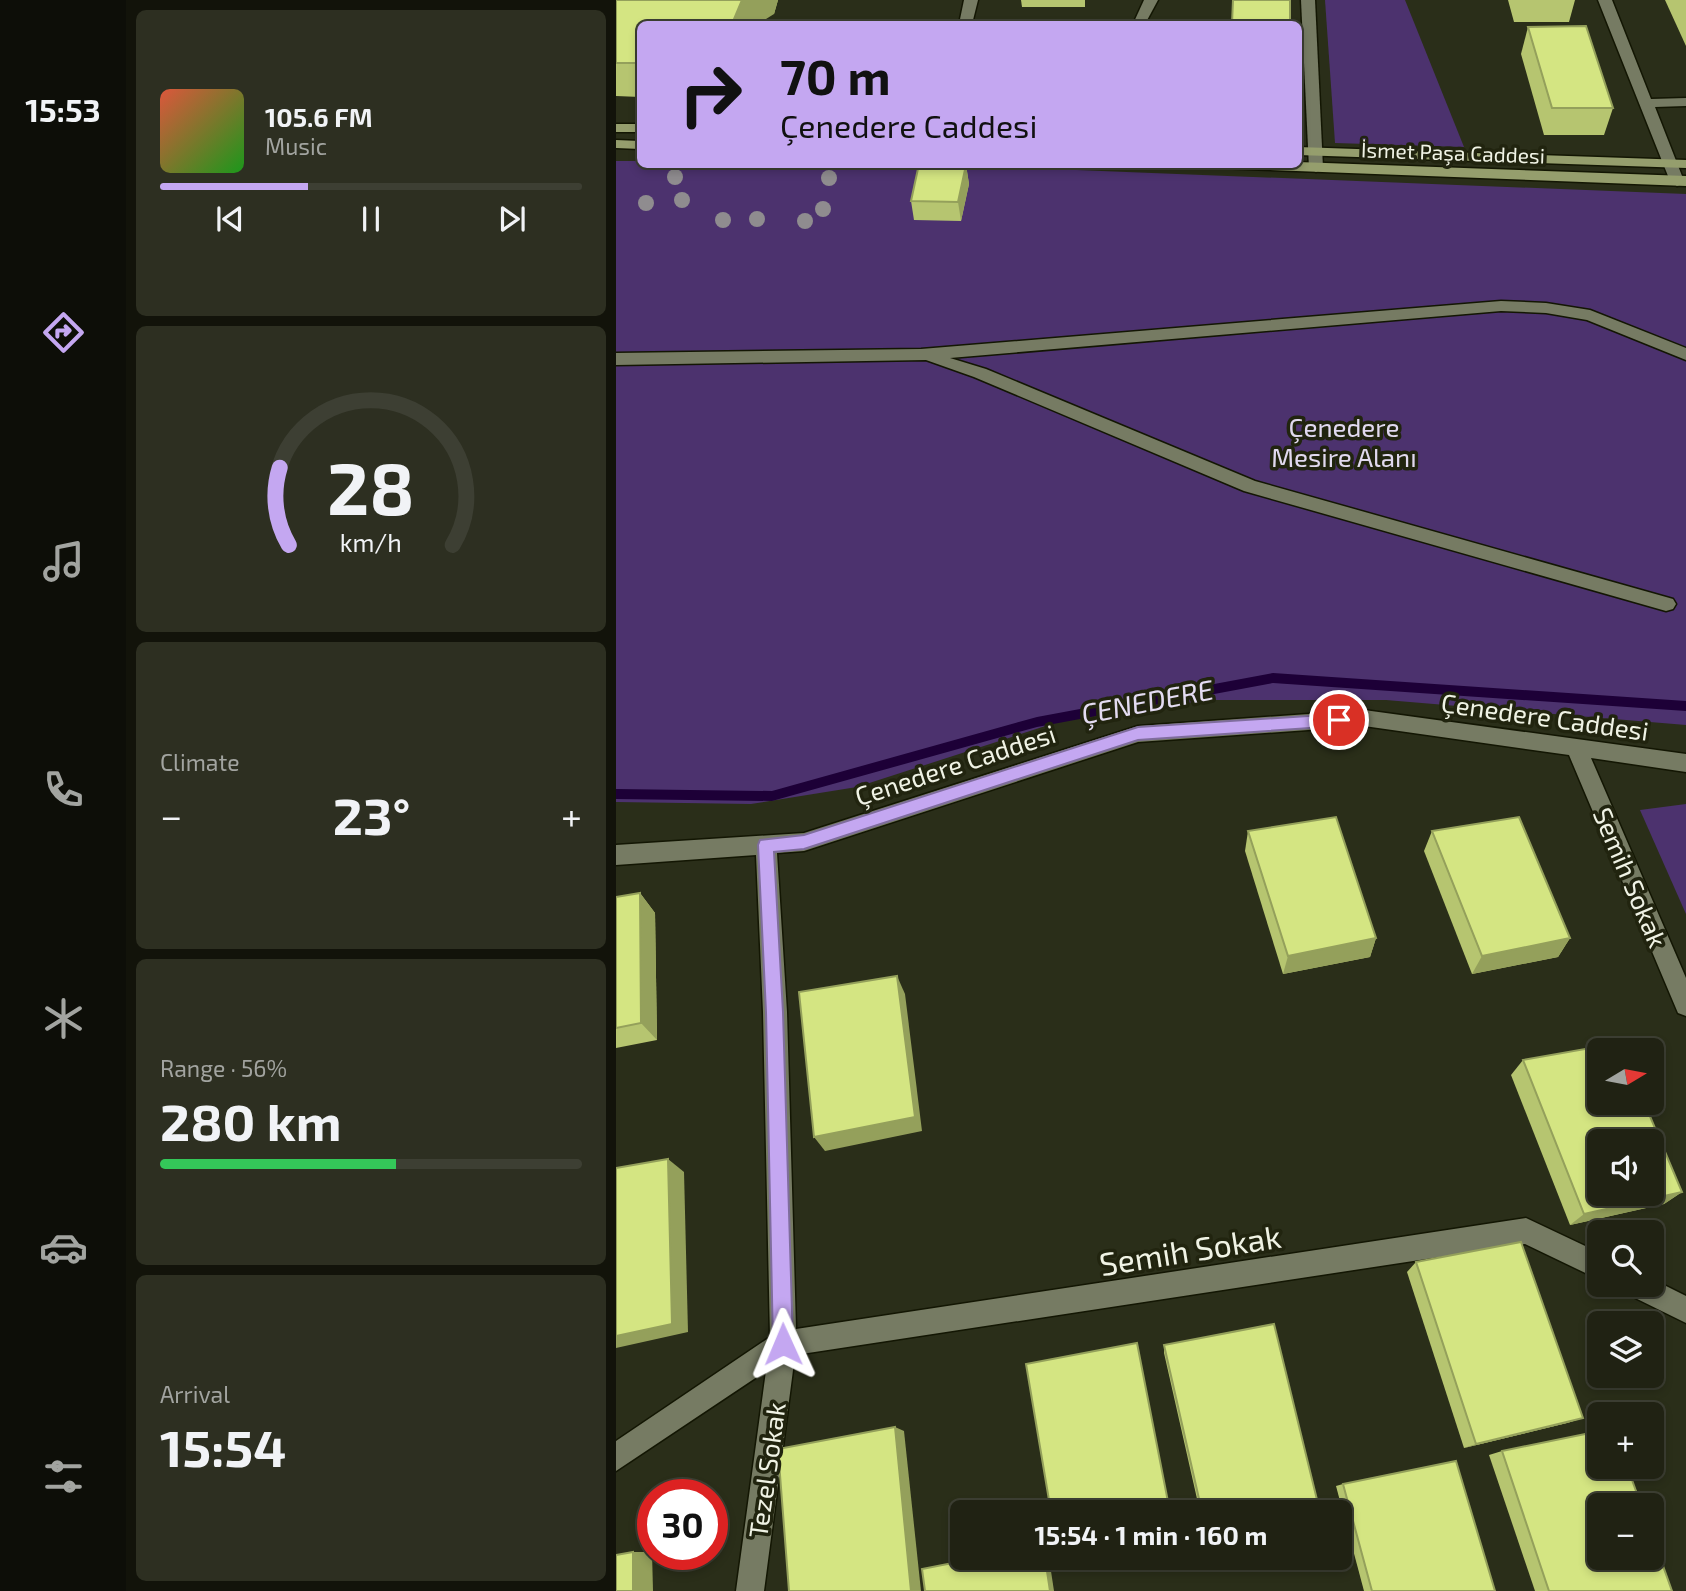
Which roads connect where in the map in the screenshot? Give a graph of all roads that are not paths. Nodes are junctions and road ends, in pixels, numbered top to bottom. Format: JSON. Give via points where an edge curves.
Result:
{"nodes":[{"id":1,"x":971,"y":0,"type":"edge"},
{"id":2,"x":1151,"y":0,"type":"edge"},
{"id":3,"x":1308,"y":0,"type":"edge"},
{"id":4,"x":1605,"y":0,"type":"edge"},
{"id":5,"x":967,"y":21,"type":"edge"},
{"id":6,"x":1140,"y":21,"type":"edge"},
{"id":7,"x":1686,"y":102,"type":"edge"},
{"id":8,"x":1646,"y":103,"type":"junction"},
{"id":9,"x":616,"y":128,"type":"edge"},
{"id":10,"x":637,"y":128,"type":"edge"},
{"id":11,"x":616,"y":144,"type":"edge"},
{"id":12,"x":637,"y":145,"type":"edge"},
{"id":13,"x":1302,"y":151,"type":"edge"},
{"id":14,"x":1315,"y":152,"type":"junction"},
{"id":15,"x":1670,"y":163,"type":"junction"},
{"id":16,"x":1686,"y":164,"type":"edge"},
{"id":17,"x":1302,"y":167,"type":"edge"},
{"id":18,"x":1316,"y":168,"type":"junction"},
{"id":19,"x":1681,"y":181,"type":"edge"},
{"id":20,"x":1686,"y":354,"type":"edge"},
{"id":21,"x":922,"y":355,"type":"junction"},
{"id":22,"x":616,"y":359,"type":"edge"},
{"id":23,"x":1665,"y":604,"type":"dead end"},
{"id":24,"x":1577,"y":749,"type":"junction"},
{"id":25,"x":1686,"y":762,"type":"edge"},
{"id":26,"x":766,"y":845,"type":"junction"},
{"id":27,"x":616,"y":855,"type":"edge"},
{"id":28,"x":1686,"y":1005,"type":"edge"},
{"id":29,"x":1587,"y":1262,"type":"edge"},
{"id":30,"x":1660,"y":1297,"type":"edge"},
{"id":31,"x":1686,"y":1310,"type":"edge"},
{"id":32,"x":783,"y":1344,"type":"junction"},
{"id":33,"x":616,"y":1457,"type":"edge"},
{"id":34,"x":750,"y":1591,"type":"edge"}],
"edges":[{"from":1,"to":5,"type":"street"},
{"from":2,"to":6,"type":"street"},
{"from":3,"to":14,"type":"street"},
{"from":4,"to":8,"type":"street"},
{"from":7,"to":8,"type":"street"},
{"from":8,"to":15,"type":"street"},
{"from":9,"to":10,"type":"main road"},
{"from":11,"to":12,"type":"main road"},
{"from":13,"to":14,"type":"main road","name":"İsmet Paşa Caddesi"},
{"from":14,"to":15,"type":"main road","name":"İsmet Paşa Caddesi"},
{"from":14,"to":18,"type":"street"},
{"from":15,"to":16,"type":"main road","name":"İsmet Paşa Caddesi"},
{"from":15,"to":19,"type":"street"},
{"from":17,"to":18,"type":"main road","name":"İsmet Paşa Caddesi"},
{"from":18,"to":19,"type":"main road","name":"İsmet Paşa Caddesi"},
{"from":20,"to":21,"type":"street","via":[[1590,315],[1546,307],[1501,306]]},
{"from":21,"to":22,"type":"street"},
{"from":21,"to":23,"type":"street","via":[[980,373],[1250,486]]},
{"from":24,"to":25,"type":"street","name":"Çenedere Caddesi"},
{"from":24,"to":26,"type":"street","name":"Çenedere Caddesi","via":[[1364,718],[1138,734],[804,842]]},
{"from":24,"to":28,"type":"street","name":"Semih Sokak"},
{"from":26,"to":27,"type":"street","name":"Çenedere Caddesi"},
{"from":26,"to":32,"type":"street","name":"Tezel Sokak"},
{"from":29,"to":32,"type":"street","name":"Semih Sokak","via":[[1526,1231]]},
{"from":30,"to":31,"type":"street"},
{"from":32,"to":33,"type":"street"},
{"from":32,"to":34,"type":"street","name":"Tezel Sokak"}]}
